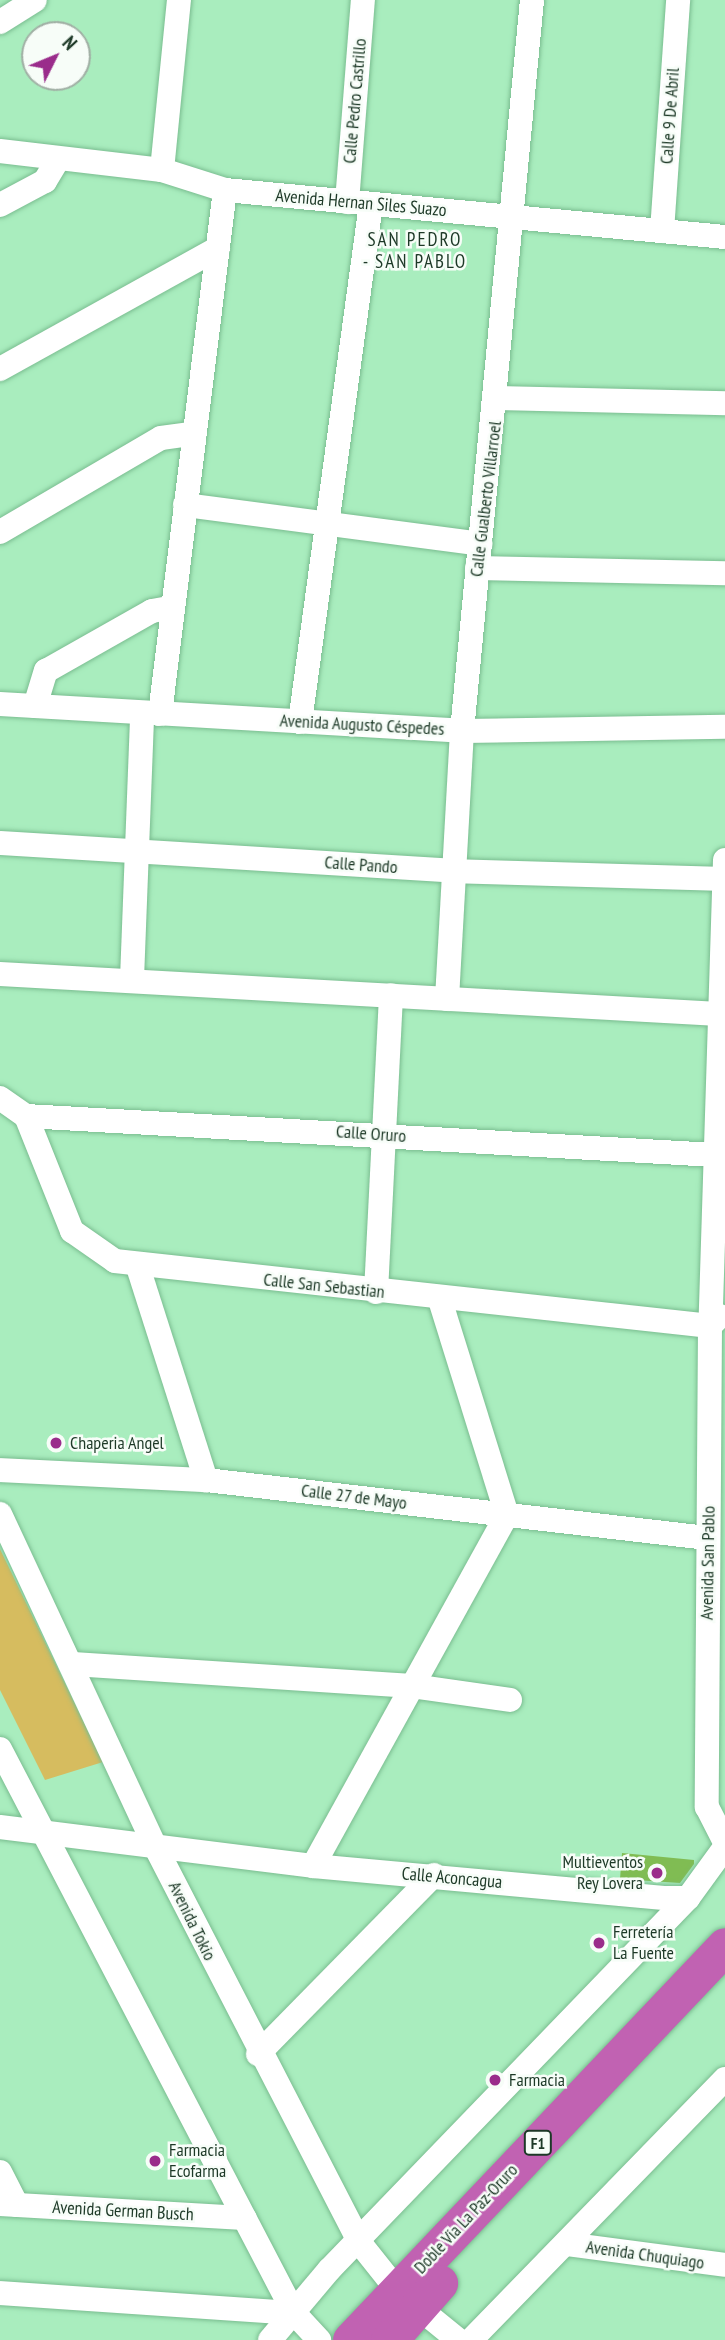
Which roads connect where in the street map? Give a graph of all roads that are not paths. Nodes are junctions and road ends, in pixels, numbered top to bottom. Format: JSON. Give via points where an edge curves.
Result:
{"nodes":[{"id":1,"x":35,"y":0,"type":"edge"},
{"id":2,"x":178,"y":0,"type":"edge"},
{"id":3,"x":363,"y":0,"type":"edge"},
{"id":4,"x":532,"y":0,"type":"edge"},
{"id":5,"x":678,"y":0,"type":"edge"},
{"id":6,"x":0,"y":22,"type":"edge"},
{"id":7,"x":0,"y":151,"type":"edge"},
{"id":8,"x":58,"y":159,"type":"junction"},
{"id":9,"x":162,"y":170,"type":"junction"},
{"id":10,"x":225,"y":190,"type":"junction"},
{"id":11,"x":359,"y":203,"type":"junction"},
{"id":12,"x":0,"y":205,"type":"edge"},
{"id":13,"x":514,"y":217,"type":"junction"},
{"id":14,"x":662,"y":231,"type":"junction"},
{"id":15,"x":725,"y":237,"type":"edge"},
{"id":16,"x":218,"y":248,"type":"junction"},
{"id":17,"x":0,"y":369,"type":"edge"},
{"id":18,"x":498,"y":398,"type":"junction"},
{"id":19,"x":725,"y":403,"type":"edge"},
{"id":20,"x":195,"y":433,"type":"junction"},
{"id":21,"x":185,"y":505,"type":"junction"},
{"id":22,"x":327,"y":524,"type":"junction"},
{"id":23,"x":0,"y":532,"type":"edge"},
{"id":24,"x":478,"y":556,"type":"junction"},
{"id":25,"x":725,"y":573,"type":"edge"},
{"id":26,"x":169,"y":608,"type":"junction"},
{"id":27,"x":0,"y":704,"type":"edge"},
{"id":28,"x":35,"y":706,"type":"junction"},
{"id":29,"x":151,"y":714,"type":"junction"},
{"id":30,"x":300,"y":722,"type":"junction"},
{"id":31,"x":725,"y":727,"type":"edge"},
{"id":32,"x":462,"y":730,"type":"junction"},
{"id":33,"x":0,"y":843,"type":"edge"},
{"id":34,"x":138,"y":851,"type":"junction"},
{"id":35,"x":724,"y":869,"type":"edge"},
{"id":36,"x":452,"y":871,"type":"junction"},
{"id":37,"x":0,"y":974,"type":"edge"},
{"id":38,"x":132,"y":979,"type":"junction"},
{"id":39,"x":391,"y":995,"type":"junction"},
{"id":40,"x":447,"y":999,"type":"junction"},
{"id":41,"x":722,"y":1017,"type":"edge"},
{"id":42,"x":0,"y":1098,"type":"edge"},
{"id":43,"x":26,"y":1116,"type":"junction"},
{"id":44,"x":381,"y":1135,"type":"junction"},
{"id":45,"x":716,"y":1155,"type":"junction"},
{"id":46,"x":138,"y":1267,"type":"junction"},
{"id":47,"x":376,"y":1292,"type":"junction"},
{"id":48,"x":439,"y":1297,"type":"junction"},
{"id":49,"x":717,"y":1319,"type":"edge"},
{"id":50,"x":718,"y":1454,"type":"edge"},
{"id":51,"x":0,"y":1470,"type":"edge"},
{"id":52,"x":206,"y":1480,"type":"junction"},
{"id":53,"x":0,"y":1514,"type":"edge"},
{"id":54,"x":508,"y":1515,"type":"junction"},
{"id":55,"x":707,"y":1538,"type":"junction"},
{"id":56,"x":73,"y":1664,"type":"junction"},
{"id":57,"x":412,"y":1686,"type":"junction"},
{"id":58,"x":510,"y":1700,"type":"dead end"},
{"id":59,"x":0,"y":1749,"type":"edge"},
{"id":60,"x":0,"y":1827,"type":"edge"},
{"id":61,"x":41,"y":1830,"type":"junction"},
{"id":62,"x":154,"y":1844,"type":"junction"},
{"id":63,"x":725,"y":1845,"type":"edge"},
{"id":64,"x":313,"y":1866,"type":"junction"},
{"id":65,"x":434,"y":1875,"type":"junction"},
{"id":66,"x":688,"y":1898,"type":"junction"},
{"id":67,"x":725,"y":1946,"type":"edge"},
{"id":68,"x":725,"y":1980,"type":"edge"},
{"id":69,"x":258,"y":2054,"type":"junction"},
{"id":70,"x":725,"y":2079,"type":"edge"},
{"id":71,"x":0,"y":2172,"type":"edge"},
{"id":72,"x":8,"y":2205,"type":"edge"},
{"id":73,"x":245,"y":2218,"type":"junction"},
{"id":74,"x":359,"y":2242,"type":"junction"},
{"id":75,"x":566,"y":2244,"type":"junction"},
{"id":76,"x":725,"y":2265,"type":"edge"},
{"id":77,"x":0,"y":2293,"type":"edge"},
{"id":78,"x":409,"y":2298,"type":"junction"},
{"id":79,"x":294,"y":2313,"type":"junction"},
{"id":80,"x":270,"y":2340,"type":"edge"},
{"id":81,"x":318,"y":2340,"type":"edge"},
{"id":82,"x":351,"y":2340,"type":"edge"},
{"id":83,"x":389,"y":2340,"type":"edge"},
{"id":84,"x":458,"y":2340,"type":"edge"},
{"id":85,"x":471,"y":2340,"type":"edge"}],
"edges":[{"from":1,"to":6,"type":"street"},
{"from":2,"to":9,"type":"street"},
{"from":3,"to":11,"type":"street","name":"Calle Pedro Castrillo"},
{"from":4,"to":13,"type":"street","name":"Calle Gualberto Villarroel"},
{"from":5,"to":14,"type":"street","name":"Calle 9 De Abril"},
{"from":7,"to":8,"type":"street","name":"Avenida Hernan Siles Suazo"},
{"from":8,"to":9,"type":"street","name":"Avenida Hernan Siles Suazo"},
{"from":8,"to":12,"type":"street","via":[[45,181]]},
{"from":9,"to":10,"type":"street","name":"Avenida Hernan Siles Suazo"},
{"from":10,"to":11,"type":"street","name":"Avenida Hernan Siles Suazo"},
{"from":10,"to":16,"type":"street"},
{"from":11,"to":13,"type":"street","name":"Avenida Hernan Siles Suazo"},
{"from":11,"to":22,"type":"street","name":"Calle Pedro Castrillo"},
{"from":13,"to":14,"type":"street","name":"Avenida Hernan Siles Suazo"},
{"from":13,"to":18,"type":"street","name":"Calle Gualberto Villarroel"},
{"from":14,"to":15,"type":"street","name":"Avenida Hernan Siles Suazo"},
{"from":16,"to":17,"type":"street"},
{"from":16,"to":20,"type":"street"},
{"from":18,"to":19,"type":"street"},
{"from":18,"to":24,"type":"street","name":"Calle Gualberto Villarroel"},
{"from":20,"to":21,"type":"street"},
{"from":20,"to":23,"type":"street","via":[[161,438]]},
{"from":21,"to":22,"type":"street"},
{"from":21,"to":26,"type":"street"},
{"from":22,"to":24,"type":"street"},
{"from":22,"to":30,"type":"street","name":"Calle Pedro Castrillo"},
{"from":24,"to":25,"type":"street"},
{"from":24,"to":32,"type":"street","name":"Calle Gualberto Villarroel"},
{"from":26,"to":28,"type":"street","via":[[152,611],[46,671]]},
{"from":26,"to":29,"type":"street"},
{"from":27,"to":28,"type":"street","name":"Avenida Augusto Céspedes"},
{"from":28,"to":29,"type":"street","name":"Avenida Augusto Céspedes"},
{"from":29,"to":30,"type":"street","name":"Avenida Augusto Céspedes"},
{"from":29,"to":34,"type":"street"},
{"from":30,"to":32,"type":"street","name":"Avenida Augusto Céspedes"},
{"from":31,"to":32,"type":"street","name":"Avenida Augusto Céspedes"},
{"from":32,"to":36,"type":"street","name":"Calle Gualberto Villarroel"},
{"from":33,"to":34,"type":"street","name":"Calle Pando"},
{"from":34,"to":36,"type":"street","name":"Calle Pando"},
{"from":34,"to":38,"type":"street"},
{"from":35,"to":36,"type":"street","name":"Calle Pando"},
{"from":35,"to":41,"type":"street","name":"Avenida San Pablo"},
{"from":36,"to":40,"type":"street","name":"Calle Gualberto Villarroel"},
{"from":37,"to":38,"type":"street"},
{"from":38,"to":39,"type":"street"},
{"from":39,"to":40,"type":"street"},
{"from":39,"to":44,"type":"street"},
{"from":40,"to":41,"type":"street"},
{"from":41,"to":45,"type":"street","name":"Avenida San Pablo"},
{"from":42,"to":43,"type":"street"},
{"from":43,"to":44,"type":"street","name":"Calle Oruro"},
{"from":43,"to":46,"type":"street","name":"Calle San Sebastian","via":[[72,1231],[98,1254]]},
{"from":44,"to":45,"type":"street","name":"Calle Oruro"},
{"from":44,"to":47,"type":"street"},
{"from":45,"to":49,"type":"street","name":"Avenida San Pablo"},
{"from":46,"to":47,"type":"street","name":"Calle San Sebastian"},
{"from":46,"to":52,"type":"street"},
{"from":47,"to":48,"type":"street","name":"Calle San Sebastian"},
{"from":48,"to":49,"type":"street","name":"Calle San Sebastian"},
{"from":48,"to":54,"type":"street"},
{"from":49,"to":50,"type":"street","name":"Avenida San Pablo"},
{"from":50,"to":55,"type":"street","name":"Avenida San Pablo"},
{"from":51,"to":52,"type":"street","name":"Calle 27 de Mayo"},
{"from":52,"to":54,"type":"street","name":"Calle 27 de Mayo"},
{"from":53,"to":56,"type":"street","name":"Avenida Tokio"},
{"from":54,"to":55,"type":"street","name":"Calle 27 de Mayo"},
{"from":54,"to":57,"type":"street"},
{"from":55,"to":63,"type":"street","name":"Avenida San Pablo","via":[[706,1807]]},
{"from":56,"to":57,"type":"street"},
{"from":56,"to":62,"type":"street","name":"Avenida Tokio"},
{"from":57,"to":58,"type":"street"},
{"from":57,"to":64,"type":"street"},
{"from":59,"to":61,"type":"street"},
{"from":60,"to":61,"type":"street","name":"Calle Aconcagua"},
{"from":61,"to":62,"type":"street","name":"Calle Aconcagua"},
{"from":61,"to":73,"type":"street"},
{"from":62,"to":64,"type":"street","name":"Calle Aconcagua"},
{"from":62,"to":69,"type":"street","name":"Avenida Tokio"},
{"from":63,"to":66,"type":"street"},
{"from":64,"to":65,"type":"street","name":"Calle Aconcagua"},
{"from":65,"to":66,"type":"street","name":"Calle Aconcagua"},
{"from":65,"to":69,"type":"street"},
{"from":66,"to":74,"type":"street"},
{"from":67,"to":78,"type":"highway","name":"Doble Vía La Paz-Oruro","number":"F1"},
{"from":68,"to":78,"type":"highway","name":"Doble Vía La Paz-Oruro","number":"F1"},
{"from":69,"to":74,"type":"street","name":"Avenida Tokio"},
{"from":70,"to":75,"type":"street"},
{"from":71,"to":72,"type":"street"},
{"from":72,"to":73,"type":"street","name":"Avenida German Busch"},
{"from":73,"to":79,"type":"street"},
{"from":74,"to":78,"type":"street","name":"Avenida Tokio"},
{"from":74,"to":79,"type":"street"},
{"from":75,"to":76,"type":"street","name":"Avenida Chuquiago"},
{"from":75,"to":85,"type":"street"},
{"from":77,"to":79,"type":"street"},
{"from":78,"to":82,"type":"highway","name":"Doble Vía La Paz-Oruro","number":"F1"},
{"from":78,"to":83,"type":"highway","name":"Doble Vía La Paz-Oruro","number":"F1"},
{"from":78,"to":84,"type":"street","name":"Avenida Tokio"},
{"from":79,"to":80,"type":"street"},
{"from":79,"to":81,"type":"street"}]}
